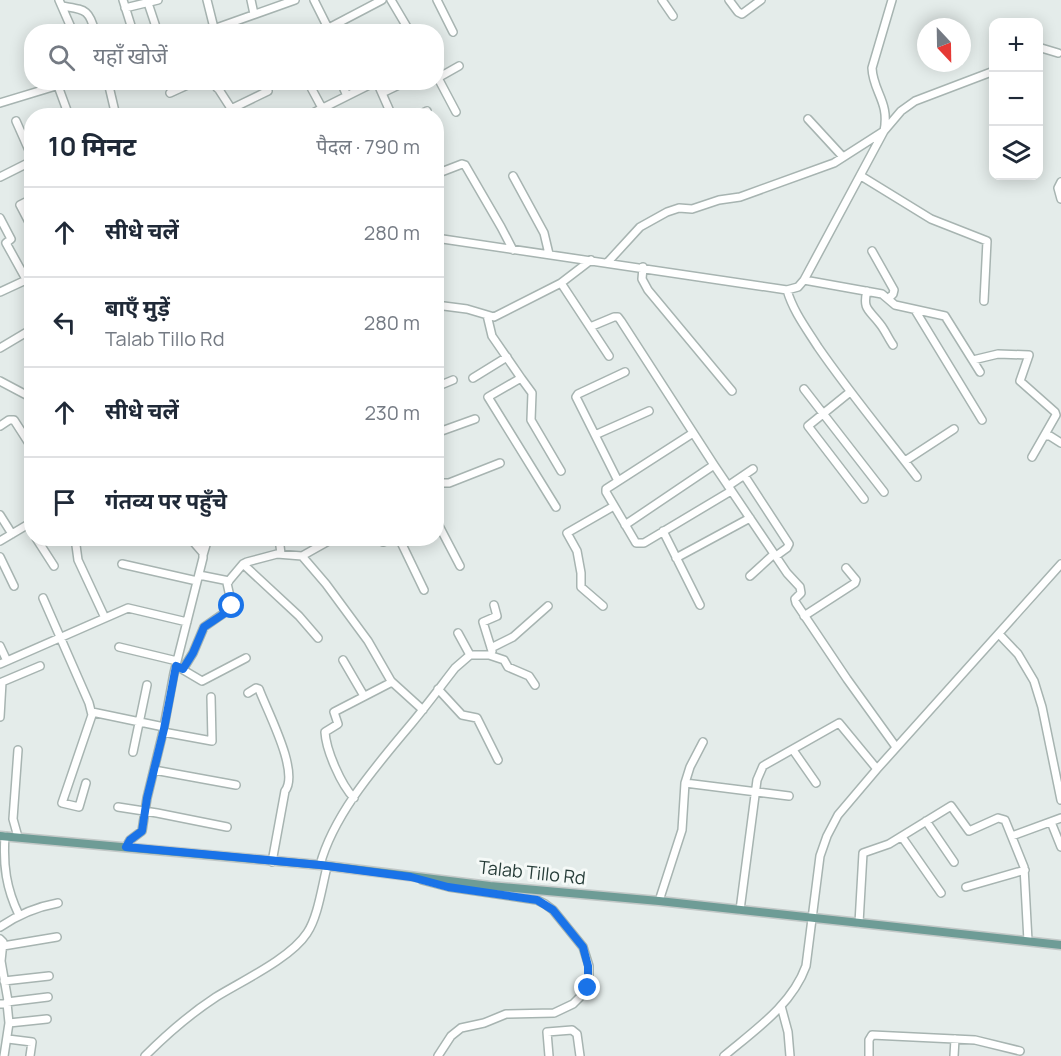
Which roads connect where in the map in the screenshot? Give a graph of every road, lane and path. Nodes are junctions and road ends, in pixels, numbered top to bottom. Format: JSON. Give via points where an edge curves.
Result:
{"nodes":[{"id":1,"x":123,"y":0,"type":"edge"},
{"id":2,"x":158,"y":0,"type":"edge"},
{"id":3,"x":207,"y":0,"type":"edge"},
{"id":4,"x":251,"y":0,"type":"edge"},
{"id":5,"x":314,"y":0,"type":"edge"},
{"id":6,"x":382,"y":0,"type":"edge"},
{"id":7,"x":391,"y":0,"type":"edge"},
{"id":8,"x":437,"y":0,"type":"edge"},
{"id":9,"x":662,"y":0,"type":"edge"},
{"id":10,"x":729,"y":0,"type":"edge"},
{"id":11,"x":761,"y":0,"type":"edge"},
{"id":12,"x":892,"y":0,"type":"edge"},
{"id":13,"x":148,"y":1,"type":"edge"},
{"id":14,"x":290,"y":1,"type":"edge"},
{"id":15,"x":60,"y":3,"type":"edge"},
{"id":16,"x":125,"y":8,"type":"junction"},
{"id":17,"x":254,"y":14,"type":"junction"},
{"id":18,"x":673,"y":16,"type":"dead end"},
{"id":19,"x":69,"y":24,"type":"edge"},
{"id":20,"x":93,"y":24,"type":"edge"},
{"id":21,"x":130,"y":24,"type":"edge"},
{"id":22,"x":155,"y":24,"type":"edge"},
{"id":23,"x":213,"y":24,"type":"edge"},
{"id":24,"x":225,"y":24,"type":"edge"},
{"id":25,"x":322,"y":24,"type":"edge"},
{"id":26,"x":336,"y":24,"type":"edge"},
{"id":27,"x":405,"y":24,"type":"edge"},
{"id":28,"x":453,"y":32,"type":"dead end"},
{"id":29,"x":1043,"y":48,"type":"edge"},
{"id":30,"x":1058,"y":53,"type":"dead end"},
{"id":31,"x":459,"y":66,"type":"dead end"},
{"id":32,"x":990,"y":72,"type":"edge"},
{"id":33,"x":444,"y":75,"type":"edge"},
{"id":34,"x":44,"y":90,"type":"edge"},
{"id":35,"x":59,"y":90,"type":"edge"},
{"id":36,"x":110,"y":90,"type":"edge"},
{"id":37,"x":177,"y":90,"type":"edge"},
{"id":38,"x":218,"y":90,"type":"edge"},
{"id":39,"x":312,"y":90,"type":"edge"},
{"id":40,"x":344,"y":90,"type":"edge"},
{"id":41,"x":359,"y":90,"type":"edge"},
{"id":42,"x":380,"y":90,"type":"edge"},
{"id":43,"x":388,"y":90,"type":"edge"},
{"id":44,"x":443,"y":90,"type":"edge"},
{"id":45,"x":268,"y":91,"type":"dead end"},
{"id":46,"x":170,"y":93,"type":"dead end"},
{"id":47,"x":382,"y":93,"type":"junction"},
{"id":48,"x":347,"y":96,"type":"junction"},
{"id":49,"x":0,"y":103,"type":"edge"},
{"id":50,"x":66,"y":108,"type":"edge"},
{"id":51,"x":114,"y":108,"type":"edge"},
{"id":52,"x":230,"y":108,"type":"edge"},
{"id":53,"x":233,"y":108,"type":"edge"},
{"id":54,"x":322,"y":108,"type":"joint"},
{"id":55,"x":389,"y":108,"type":"edge"},
{"id":56,"x":456,"y":112,"type":"dead end"},
{"id":57,"x":808,"y":119,"type":"dead end"},
{"id":58,"x":16,"y":121,"type":"dead end"},
{"id":59,"x":884,"y":131,"type":"junction"},
{"id":60,"x":24,"y":140,"type":"edge"},
{"id":61,"x":843,"y":157,"type":"junction"},
{"id":62,"x":24,"y":164,"type":"edge"},
{"id":63,"x":444,"y":171,"type":"edge"},
{"id":64,"x":513,"y":176,"type":"dead end"},
{"id":65,"x":861,"y":176,"type":"junction"},
{"id":66,"x":0,"y":177,"type":"edge"},
{"id":67,"x":1061,"y":182,"type":"edge"},
{"id":68,"x":1061,"y":199,"type":"edge"},
{"id":69,"x":0,"y":218,"type":"edge"},
{"id":70,"x":444,"y":239,"type":"edge"},
{"id":71,"x":3,"y":244,"type":"edge"},
{"id":72,"x":513,"y":250,"type":"junction"},
{"id":73,"x":872,"y":251,"type":"dead end"},
{"id":74,"x":549,"y":254,"type":"junction"},
{"id":75,"x":591,"y":260,"type":"junction"},
{"id":76,"x":607,"y":263,"type":"junction"},
{"id":77,"x":643,"y":267,"type":"junction"},
{"id":78,"x":24,"y":277,"type":"edge"},
{"id":79,"x":804,"y":280,"type":"junction"},
{"id":80,"x":24,"y":281,"type":"edge"},
{"id":81,"x":561,"y":283,"type":"junction"},
{"id":82,"x":787,"y":290,"type":"junction"},
{"id":83,"x":867,"y":291,"type":"junction"},
{"id":84,"x":0,"y":292,"type":"edge"},
{"id":85,"x":888,"y":299,"type":"junction"},
{"id":86,"x":984,"y":301,"type":"dead end"},
{"id":87,"x":444,"y":306,"type":"edge"},
{"id":88,"x":915,"y":310,"type":"junction"},
{"id":89,"x":487,"y":315,"type":"junction"},
{"id":90,"x":590,"y":327,"type":"junction"},
{"id":91,"x":24,"y":333,"type":"edge"},
{"id":92,"x":893,"y":345,"type":"dead end"},
{"id":93,"x":0,"y":348,"type":"edge"},
{"id":94,"x":609,"y":356,"type":"dead end"},
{"id":95,"x":507,"y":357,"type":"junction"},
{"id":96,"x":973,"y":360,"type":"junction"},
{"id":97,"x":625,"y":372,"type":"dead end"},
{"id":98,"x":980,"y":372,"type":"dead end"},
{"id":99,"x":473,"y":378,"type":"dead end"},
{"id":100,"x":521,"y":378,"type":"junction"},
{"id":101,"x":453,"y":380,"type":"dead end"},
{"id":102,"x":0,"y":381,"type":"edge"},
{"id":103,"x":444,"y":384,"type":"edge"},
{"id":104,"x":804,"y":389,"type":"dead end"},
{"id":105,"x":732,"y":391,"type":"dead end"},
{"id":106,"x":850,"y":392,"type":"junction"},
{"id":107,"x":24,"y":394,"type":"edge"},
{"id":108,"x":649,"y":411,"type":"dead end"},
{"id":109,"x":822,"y":414,"type":"junction"},
{"id":110,"x":475,"y":418,"type":"dead end"},
{"id":111,"x":982,"y":420,"type":"dead end"},
{"id":112,"x":0,"y":426,"type":"edge"},
{"id":113,"x":954,"y":429,"type":"dead end"},
{"id":114,"x":444,"y":430,"type":"edge"},
{"id":115,"x":693,"y":433,"type":"junction"},
{"id":116,"x":595,"y":435,"type":"junction"},
{"id":117,"x":24,"y":436,"type":"edge"},
{"id":118,"x":1044,"y":436,"type":"junction"},
{"id":119,"x":1061,"y":443,"type":"edge"},
{"id":120,"x":1032,"y":457,"type":"dead end"},
{"id":121,"x":905,"y":461,"type":"junction"},
{"id":122,"x":500,"y":463,"type":"dead end"},
{"id":123,"x":714,"y":465,"type":"junction"},
{"id":124,"x":753,"y":469,"type":"dead end"},
{"id":125,"x":561,"y":471,"type":"dead end"},
{"id":126,"x":744,"y":475,"type":"junction"},
{"id":127,"x":918,"y":477,"type":"dead end"},
{"id":128,"x":618,"y":481,"type":"junction"},
{"id":129,"x":444,"y":483,"type":"edge"},
{"id":130,"x":729,"y":488,"type":"junction"},
{"id":131,"x":884,"y":492,"type":"dead end"},
{"id":132,"x":864,"y":499,"type":"dead end"},
{"id":133,"x":614,"y":506,"type":"junction"},
{"id":134,"x":556,"y":507,"type":"dead end"},
{"id":135,"x":0,"y":515,"type":"edge"},
{"id":136,"x":750,"y":518,"type":"junction"},
{"id":137,"x":625,"y":525,"type":"junction"},
{"id":138,"x":24,"y":529,"type":"edge"},
{"id":139,"x":663,"y":531,"type":"junction"},
{"id":140,"x":12,"y":534,"type":"junction"},
{"id":141,"x":444,"y":535,"type":"edge"},
{"id":142,"x":0,"y":541,"type":"edge"},
{"id":143,"x":41,"y":546,"type":"edge"},
{"id":144,"x":76,"y":546,"type":"edge"},
{"id":145,"x":196,"y":546,"type":"edge"},
{"id":146,"x":206,"y":546,"type":"edge"},
{"id":147,"x":280,"y":546,"type":"edge"},
{"id":148,"x":320,"y":546,"type":"edge"},
{"id":149,"x":403,"y":546,"type":"edge"},
{"id":150,"x":281,"y":554,"type":"junction"},
{"id":151,"x":203,"y":555,"type":"junction"},
{"id":152,"x":775,"y":555,"type":"junction"},
{"id":153,"x":302,"y":556,"type":"junction"},
{"id":154,"x":0,"y":557,"type":"edge"},
{"id":155,"x":676,"y":558,"type":"junction"},
{"id":156,"x":122,"y":564,"type":"dead end"},
{"id":157,"x":243,"y":564,"type":"junction"},
{"id":158,"x":1061,"y":564,"type":"edge"},
{"id":159,"x":54,"y":566,"type":"dead end"},
{"id":160,"x":460,"y":566,"type":"dead end"},
{"id":161,"x":846,"y":568,"type":"dead end"},
{"id":162,"x":750,"y":576,"type":"dead end"},
{"id":163,"x":198,"y":578,"type":"junction"},
{"id":164,"x":229,"y":580,"type":"junction"},
{"id":165,"x":14,"y":586,"type":"dead end"},
{"id":166,"x":424,"y":590,"type":"dead end"},
{"id":167,"x":43,"y":598,"type":"dead end"},
{"id":168,"x":494,"y":605,"type":"dead end"},
{"id":169,"x":700,"y":605,"type":"dead end"},
{"id":170,"x":548,"y":606,"type":"dead end"},
{"id":171,"x":603,"y":606,"type":"dead end"},
{"id":172,"x":804,"y":616,"type":"junction"},
{"id":173,"x":105,"y":618,"type":"junction"},
{"id":174,"x":187,"y":622,"type":"junction"},
{"id":175,"x":458,"y":633,"type":"dead end"},
{"id":176,"x":999,"y":634,"type":"junction"},
{"id":177,"x":61,"y":638,"type":"junction"},
{"id":178,"x":318,"y":638,"type":"dead end"},
{"id":179,"x":0,"y":646,"type":"edge"},
{"id":180,"x":119,"y":647,"type":"dead end"},
{"id":181,"x":491,"y":648,"type":"junction"},
{"id":182,"x":470,"y":655,"type":"junction"},
{"id":183,"x":494,"y":656,"type":"junction"},
{"id":184,"x":246,"y":658,"type":"dead end"},
{"id":185,"x":344,"y":660,"type":"dead end"},
{"id":186,"x":3,"y":663,"type":"edge"},
{"id":187,"x":40,"y":666,"type":"dead end"},
{"id":188,"x":179,"y":666,"type":"junction"},
{"id":189,"x":392,"y":682,"type":"junction"},
{"id":190,"x":535,"y":684,"type":"dead end"},
{"id":191,"x":147,"y":686,"type":"dead end"},
{"id":192,"x":438,"y":689,"type":"junction"},
{"id":193,"x":248,"y":693,"type":"dead end"},
{"id":194,"x":364,"y":696,"type":"junction"},
{"id":195,"x":211,"y":697,"type":"dead end"},
{"id":196,"x":423,"y":710,"type":"junction"},
{"id":197,"x":92,"y":712,"type":"junction"},
{"id":198,"x":0,"y":717,"type":"edge"},
{"id":199,"x":141,"y":722,"type":"junction"},
{"id":200,"x":164,"y":729,"type":"junction"},
{"id":201,"x":703,"y":742,"type":"dead end"},
{"id":202,"x":896,"y":747,"type":"junction"},
{"id":203,"x":18,"y":750,"type":"dead end"},
{"id":204,"x":793,"y":750,"type":"junction"},
{"id":205,"x":133,"y":752,"type":"dead end"},
{"id":206,"x":498,"y":760,"type":"dead end"},
{"id":207,"x":877,"y":768,"type":"junction"},
{"id":208,"x":158,"y":770,"type":"junction"},
{"id":209,"x":86,"y":783,"type":"dead end"},
{"id":210,"x":685,"y":783,"type":"junction"},
{"id":211,"x":816,"y":783,"type":"dead end"},
{"id":212,"x":236,"y":785,"type":"dead end"},
{"id":213,"x":756,"y":792,"type":"junction"},
{"id":214,"x":789,"y":796,"type":"dead end"},
{"id":215,"x":354,"y":798,"type":"junction"},
{"id":216,"x":1061,"y":800,"type":"edge"},
{"id":217,"x":118,"y":807,"type":"dead end"},
{"id":218,"x":151,"y":812,"type":"junction"},
{"id":219,"x":1061,"y":818,"type":"edge"},
{"id":220,"x":926,"y":820,"type":"junction"},
{"id":221,"x":1051,"y":822,"type":"junction"},
{"id":222,"x":227,"y":827,"type":"dead end"},
{"id":223,"x":3,"y":836,"type":"edge"},
{"id":224,"x":1012,"y":836,"type":"junction"},
{"id":225,"x":18,"y":837,"type":"junction"},
{"id":226,"x":902,"y":837,"type":"junction"},
{"id":227,"x":126,"y":847,"type":"junction"},
{"id":228,"x":1061,"y":847,"type":"edge"},
{"id":229,"x":272,"y":862,"type":"junction"},
{"id":230,"x":954,"y":862,"type":"dead end"},
{"id":231,"x":323,"y":866,"type":"junction"},
{"id":232,"x":1025,"y":870,"type":"junction"},
{"id":233,"x":411,"y":877,"type":"junction"},
{"id":234,"x":966,"y":887,"type":"dead end"},
{"id":235,"x":941,"y":893,"type":"dead end"},
{"id":236,"x":659,"y":901,"type":"junction"},
{"id":237,"x":58,"y":903,"type":"dead end"},
{"id":238,"x":740,"y":910,"type":"junction"},
{"id":239,"x":19,"y":915,"type":"junction"},
{"id":240,"x":813,"y":918,"type":"junction"},
{"id":241,"x":859,"y":923,"type":"junction"},
{"id":242,"x":0,"y":927,"type":"edge"},
{"id":243,"x":57,"y":937,"type":"dead end"},
{"id":244,"x":1028,"y":941,"type":"junction"},
{"id":245,"x":2,"y":942,"type":"edge"},
{"id":246,"x":1061,"y":945,"type":"edge"},
{"id":247,"x":49,"y":976,"type":"dead end"},
{"id":248,"x":4,"y":981,"type":"junction"},
{"id":249,"x":48,"y":998,"type":"dead end"},
{"id":250,"x":5,"y":1003,"type":"edge"},
{"id":251,"x":781,"y":1006,"type":"junction"},
{"id":252,"x":47,"y":1019,"type":"dead end"},
{"id":253,"x":9,"y":1023,"type":"junction"},
{"id":254,"x":8,"y":1039,"type":"junction"},
{"id":255,"x":955,"y":1039,"type":"junction"},
{"id":256,"x":1020,"y":1051,"type":"dead end"},
{"id":257,"x":4,"y":1056,"type":"edge"},
{"id":258,"x":30,"y":1056,"type":"edge"},
{"id":259,"x":145,"y":1056,"type":"edge"},
{"id":260,"x":438,"y":1056,"type":"edge"},
{"id":261,"x":549,"y":1056,"type":"edge"},
{"id":262,"x":580,"y":1056,"type":"edge"},
{"id":263,"x":724,"y":1056,"type":"edge"},
{"id":264,"x":790,"y":1056,"type":"edge"},
{"id":265,"x":869,"y":1056,"type":"edge"},
{"id":266,"x":954,"y":1056,"type":"edge"}],
"edges":[{"from":1,"to":16,"type":"street"},
{"from":2,"to":13,"type":"street"},
{"from":3,"to":23,"type":"street"},
{"from":4,"to":17,"type":"street"},
{"from":5,"to":25,"type":"street"},
{"from":6,"to":26,"type":"street"},
{"from":7,"to":27,"type":"street"},
{"from":8,"to":28,"type":"street"},
{"from":9,"to":18,"type":"street"},
{"from":10,"to":11,"type":"street","via":[[742,14]]},
{"from":12,"to":59,"type":"street","via":[[872,68],[885,109]]},
{"from":13,"to":16,"type":"street"},
{"from":13,"to":22,"type":"street"},
{"from":14,"to":17,"type":"street"},
{"from":15,"to":19,"type":"street"},
{"from":15,"to":20,"type":"street","via":[[87,12]]},
{"from":16,"to":21,"type":"street"},
{"from":17,"to":24,"type":"street"},
{"from":29,"to":30,"type":"street"},
{"from":31,"to":33,"type":"street"},
{"from":32,"to":59,"type":"street","via":[[915,101]]},
{"from":34,"to":49,"type":"street"},
{"from":35,"to":50,"type":"street"},
{"from":36,"to":51,"type":"street"},
{"from":37,"to":46,"type":"street"},
{"from":38,"to":52,"type":"street"},
{"from":39,"to":54,"type":"street"},
{"from":40,"to":48,"type":"street"},
{"from":41,"to":48,"type":"street"},
{"from":42,"to":47,"type":"street"},
{"from":43,"to":47,"type":"street"},
{"from":44,"to":56,"type":"street"},
{"from":45,"to":53,"type":"street"},
{"from":47,"to":55,"type":"street"},
{"from":48,"to":54,"type":"street"},
{"from":57,"to":61,"type":"street"},
{"from":58,"to":60,"type":"street"},
{"from":59,"to":61,"type":"street"},
{"from":59,"to":65,"type":"street"},
{"from":61,"to":76,"type":"street","via":[[740,197],[667,212],[640,227]]},
{"from":62,"to":66,"type":"street"},
{"from":63,"to":72,"type":"street","via":[[465,165]]},
{"from":64,"to":74,"type":"street","via":[[544,233]]},
{"from":65,"to":79,"type":"street"},
{"from":65,"to":86,"type":"street","via":[[931,219],[987,241]]},
{"from":67,"to":68,"type":"street"},
{"from":69,"to":71,"type":"street","via":[[11,239]]},
{"from":70,"to":72,"type":"street"},
{"from":71,"to":78,"type":"street"},
{"from":72,"to":74,"type":"street"},
{"from":73,"to":85,"type":"street","via":[[894,290]]},
{"from":74,"to":75,"type":"street"},
{"from":75,"to":76,"type":"street"},
{"from":75,"to":81,"type":"street"},
{"from":76,"to":77,"type":"street"},
{"from":77,"to":82,"type":"street"},
{"from":77,"to":105,"type":"street","via":[[642,279],[648,290]]},
{"from":79,"to":82,"type":"street"},
{"from":79,"to":83,"type":"street"},
{"from":80,"to":84,"type":"street"},
{"from":81,"to":89,"type":"street","via":[[497,315]]},
{"from":81,"to":90,"type":"street"},
{"from":82,"to":106,"type":"street","via":[[792,306]]},
{"from":83,"to":85,"type":"street"},
{"from":83,"to":92,"type":"street","via":[[867,309]]},
{"from":85,"to":88,"type":"street"},
{"from":87,"to":89,"type":"street"},
{"from":88,"to":96,"type":"street","via":[[948,319]]},
{"from":88,"to":111,"type":"street"},
{"from":89,"to":95,"type":"street","via":[[492,336]]},
{"from":90,"to":94,"type":"street"},
{"from":90,"to":115,"type":"street","via":[[618,317]]},
{"from":91,"to":93,"type":"street"},
{"from":95,"to":99,"type":"street"},
{"from":95,"to":100,"type":"street"},
{"from":96,"to":98,"type":"street"},
{"from":96,"to":118,"type":"street","via":[[998,354],[1029,355],[1020,381],[1055,412]]},
{"from":97,"to":116,"type":"street","via":[[576,396]]},
{"from":100,"to":125,"type":"street","via":[[532,393],[531,420]]},
{"from":100,"to":134,"type":"street","via":[[488,397]]},
{"from":101,"to":103,"type":"street"},
{"from":102,"to":107,"type":"street"},
{"from":104,"to":109,"type":"street"},
{"from":106,"to":109,"type":"street"},
{"from":106,"to":121,"type":"street"},
{"from":108,"to":116,"type":"street"},
{"from":109,"to":131,"type":"street"},
{"from":109,"to":132,"type":"street","via":[[809,428]]},
{"from":110,"to":114,"type":"street"},
{"from":112,"to":117,"type":"street","via":[[14,420]]},
{"from":113,"to":121,"type":"street"},
{"from":115,"to":123,"type":"street"},
{"from":115,"to":128,"type":"street"},
{"from":116,"to":128,"type":"street"},
{"from":118,"to":119,"type":"street","via":[[1050,435]]},
{"from":118,"to":120,"type":"street"},
{"from":121,"to":127,"type":"street"},
{"from":122,"to":129,"type":"street"},
{"from":123,"to":130,"type":"street"},
{"from":123,"to":137,"type":"street"},
{"from":124,"to":126,"type":"street"},
{"from":126,"to":130,"type":"street"},
{"from":126,"to":152,"type":"street","via":[[789,544]]},
{"from":128,"to":133,"type":"street","via":[[606,490]]},
{"from":130,"to":136,"type":"street"},
{"from":130,"to":139,"type":"street"},
{"from":133,"to":137,"type":"street"},
{"from":133,"to":171,"type":"street","via":[[567,533],[577,551],[580,587]]},
{"from":135,"to":140,"type":"street"},
{"from":136,"to":152,"type":"street"},
{"from":136,"to":155,"type":"street"},
{"from":137,"to":139,"type":"street","via":[[638,544]]},
{"from":138,"to":140,"type":"street"},
{"from":139,"to":155,"type":"street"},
{"from":140,"to":142,"type":"street"},
{"from":141,"to":160,"type":"street"},
{"from":143,"to":159,"type":"street"},
{"from":144,"to":173,"type":"street","via":[[78,560]]},
{"from":145,"to":151,"type":"street"},
{"from":146,"to":151,"type":"street"},
{"from":147,"to":150,"type":"street"},
{"from":148,"to":153,"type":"street"},
{"from":149,"to":166,"type":"street"},
{"from":150,"to":153,"type":"street"},
{"from":150,"to":157,"type":"street"},
{"from":151,"to":163,"type":"street"},
{"from":152,"to":162,"type":"street"},
{"from":152,"to":172,"type":"street","via":[[801,588],[795,602]]},
{"from":153,"to":189,"type":"street","via":[[368,641]]},
{"from":154,"to":165,"type":"street"},
{"from":155,"to":169,"type":"street"},
{"from":156,"to":163,"type":"street"},
{"from":157,"to":164,"type":"street"},
{"from":157,"to":178,"type":"street"},
{"from":158,"to":176,"type":"street"},
{"from":161,"to":172,"type":"street","via":[[855,584]]},
{"from":163,"to":164,"type":"street"},
{"from":163,"to":174,"type":"street"},
{"from":164,"to":188,"type":"street","via":[[232,606],[204,627],[193,653]]},
{"from":167,"to":177,"type":"street"},
{"from":168,"to":181,"type":"street","via":[[497,616],[483,622]]},
{"from":170,"to":181,"type":"street","via":[[513,637]]},
{"from":172,"to":202,"type":"street"},
{"from":173,"to":174,"type":"street","via":[[128,608]]},
{"from":173,"to":177,"type":"street"},
{"from":174,"to":188,"type":"street"},
{"from":175,"to":182,"type":"street"},
{"from":176,"to":202,"type":"street"},
{"from":176,"to":216,"type":"street","via":[[1018,654],[1034,681]]},
{"from":177,"to":186,"type":"street"},
{"from":177,"to":197,"type":"street"},
{"from":179,"to":186,"type":"street"},
{"from":180,"to":188,"type":"street"},
{"from":181,"to":183,"type":"street"},
{"from":182,"to":183,"type":"street"},
{"from":182,"to":192,"type":"street"},
{"from":183,"to":190,"type":"street","via":[[529,676]]},
{"from":184,"to":188,"type":"street","via":[[202,681]]},
{"from":185,"to":194,"type":"street"},
{"from":187,"to":198,"type":"street","via":[[2,682]]},
{"from":188,"to":200,"type":"street"},
{"from":189,"to":194,"type":"street"},
{"from":189,"to":196,"type":"street"},
{"from":191,"to":199,"type":"street"},
{"from":192,"to":196,"type":"street"},
{"from":192,"to":206,"type":"street","via":[[462,715],[477,718]]},
{"from":193,"to":229,"type":"street","via":[[259,688],[286,755],[289,783]]},
{"from":194,"to":215,"type":"street","via":[[334,712],[338,724],[325,734],[342,781]]},
{"from":195,"to":200,"type":"street","via":[[213,740]]},
{"from":196,"to":215,"type":"street"},
{"from":197,"to":199,"type":"street"},
{"from":197,"to":209,"type":"street","via":[[62,803],[79,807]]},
{"from":199,"to":200,"type":"street"},
{"from":199,"to":205,"type":"street"},
{"from":200,"to":208,"type":"street"},
{"from":201,"to":210,"type":"street"},
{"from":202,"to":207,"type":"street"},
{"from":203,"to":225,"type":"street","via":[[13,819]]},
{"from":204,"to":207,"type":"street","via":[[840,724]]},
{"from":204,"to":211,"type":"street"},
{"from":204,"to":213,"type":"street","via":[[760,769]]},
{"from":207,"to":240,"type":"street","via":[[845,806],[827,836],[820,856]]},
{"from":208,"to":212,"type":"street"},
{"from":208,"to":218,"type":"street"},
{"from":210,"to":213,"type":"street"},
{"from":210,"to":236,"type":"street","via":[[683,825]]},
{"from":213,"to":214,"type":"street"},
{"from":213,"to":238,"type":"street"},
{"from":215,"to":231,"type":"street","via":[[330,837]]},
{"from":217,"to":218,"type":"street"},
{"from":218,"to":222,"type":"street"},
{"from":218,"to":227,"type":"street","via":[[141,834]]},
{"from":219,"to":221,"type":"street"},
{"from":220,"to":224,"type":"street","via":[[951,806],[968,831],[1002,818]]},
{"from":220,"to":226,"type":"street"},
{"from":220,"to":230,"type":"street"},
{"from":221,"to":224,"type":"street"},
{"from":221,"to":228,"type":"street"},
{"from":223,"to":225,"type":"main road","name":"Talab Tillo Rd"},
{"from":223,"to":239,"type":"street","via":[[4,872]]},
{"from":224,"to":232,"type":"street"},
{"from":225,"to":227,"type":"main road","name":"Talab Tillo Rd"},
{"from":226,"to":235,"type":"street"},
{"from":226,"to":241,"type":"street","via":[[862,855]]},
{"from":227,"to":229,"type":"main road","name":"Talab Tillo Rd"},
{"from":229,"to":231,"type":"main road","name":"Talab Tillo Rd"},
{"from":231,"to":233,"type":"main road","name":"Talab Tillo Rd"},
{"from":231,"to":259,"type":"street","via":[[312,923],[301,941],[190,1016]]},
{"from":232,"to":234,"type":"street"},
{"from":232,"to":244,"type":"street"},
{"from":233,"to":236,"type":"main road","name":"Talab Tillo Rd"},
{"from":233,"to":260,"type":"street","via":[[545,904],[583,947],[588,966],[588,988],[573,1004],[554,1013],[506,1014],[464,1027],[451,1036]]},
{"from":236,"to":238,"type":"main road","name":"Talab Tillo Rd"},
{"from":237,"to":239,"type":"street"},
{"from":238,"to":240,"type":"main road","name":"Talab Tillo Rd"},
{"from":239,"to":242,"type":"street"},
{"from":240,"to":241,"type":"main road","name":"Talab Tillo Rd"},
{"from":240,"to":251,"type":"street","via":[[806,966]]},
{"from":241,"to":244,"type":"main road","name":"Talab Tillo Rd"},
{"from":243,"to":245,"type":"street"},
{"from":244,"to":246,"type":"main road","name":"Talab Tillo Rd"},
{"from":245,"to":248,"type":"street"},
{"from":247,"to":248,"type":"street"},
{"from":248,"to":250,"type":"street"},
{"from":249,"to":250,"type":"street"},
{"from":250,"to":253,"type":"street"},
{"from":251,"to":263,"type":"street"},
{"from":251,"to":264,"type":"street"},
{"from":252,"to":253,"type":"street"},
{"from":253,"to":254,"type":"street"},
{"from":254,"to":257,"type":"street"},
{"from":254,"to":258,"type":"street","via":[[32,1042]]},
{"from":255,"to":256,"type":"street"},
{"from":255,"to":265,"type":"street","via":[[872,1035]]},
{"from":255,"to":266,"type":"street"},
{"from":261,"to":262,"type":"street","via":[[547,1032],[572,1030],[577,1034]]}]}
